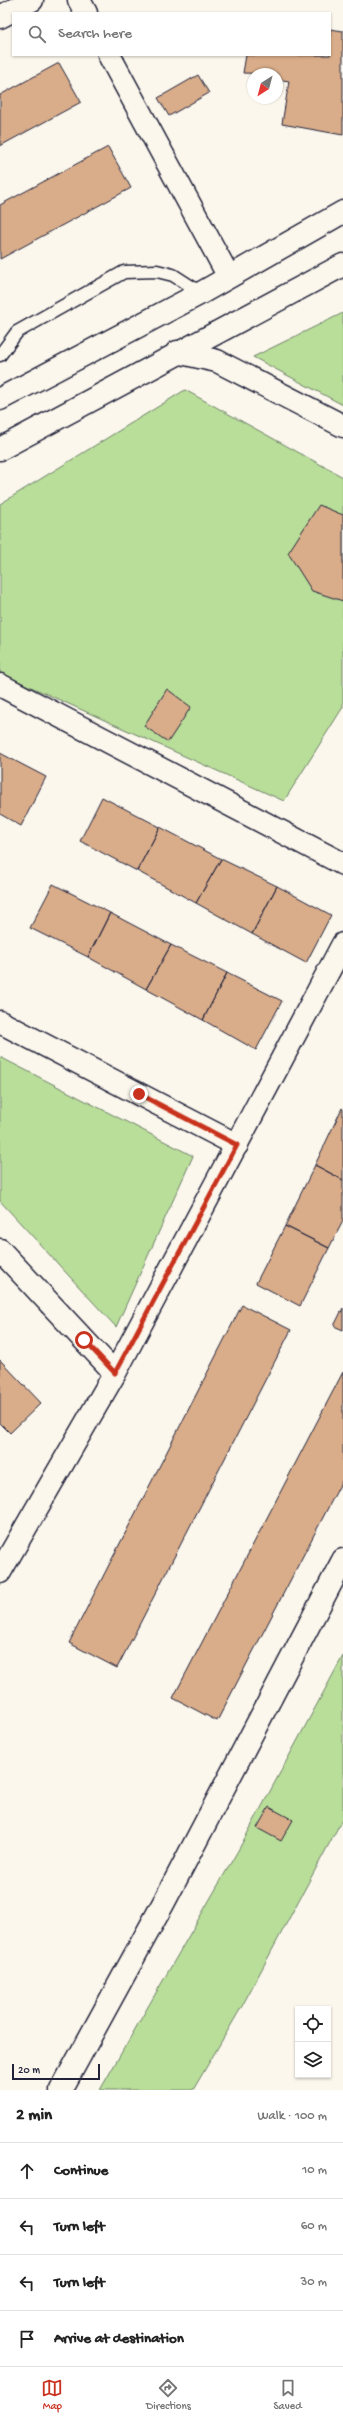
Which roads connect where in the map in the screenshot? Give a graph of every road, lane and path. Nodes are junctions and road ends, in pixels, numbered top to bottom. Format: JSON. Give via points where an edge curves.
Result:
{"nodes":[{"id":1,"x":32,"y":0,"type":"edge"},
{"id":2,"x":79,"y":0,"type":"edge"},
{"id":3,"x":85,"y":12,"type":"edge"},
{"id":4,"x":0,"y":17,"type":"edge"},
{"id":5,"x":110,"y":56,"type":"edge"},
{"id":6,"x":343,"y":212,"type":"edge"},
{"id":7,"x":343,"y":265,"type":"edge"},
{"id":8,"x":229,"y":277,"type":"junction"},
{"id":9,"x":201,"y":293,"type":"junction"},
{"id":10,"x":177,"y":352,"type":"junction"},
{"id":11,"x":0,"y":355,"type":"edge"},
{"id":12,"x":0,"y":399,"type":"edge"},
{"id":13,"x":343,"y":426,"type":"edge"},
{"id":14,"x":0,"y":448,"type":"edge"},
{"id":15,"x":0,"y":685,"type":"edge"},
{"id":16,"x":343,"y":864,"type":"edge"},
{"id":17,"x":343,"y":944,"type":"edge"},
{"id":18,"x":0,"y":1022,"type":"edge"},
{"id":19,"x":237,"y":1145,"type":"junction"},
{"id":20,"x":0,"y":1250,"type":"edge"},
{"id":21,"x":115,"y":1373,"type":"junction"},
{"id":22,"x":343,"y":1560,"type":"edge"},
{"id":23,"x":0,"y":1572,"type":"edge"},
{"id":24,"x":61,"y":2090,"type":"edge"}],
"edges":[{"from":1,"to":4,"type":"street"},
{"from":2,"to":3,"type":"street"},
{"from":5,"to":8,"type":"street"},
{"from":6,"to":8,"type":"street"},
{"from":7,"to":10,"type":"street"},
{"from":8,"to":9,"type":"street"},
{"from":9,"to":11,"type":"lane","via":[[168,273],[140,270],[124,272],[17,332]]},
{"from":9,"to":12,"type":"street"},
{"from":10,"to":13,"type":"street","via":[[217,361]]},
{"from":10,"to":14,"type":"street"},
{"from":15,"to":16,"type":"street"},
{"from":17,"to":19,"type":"street"},
{"from":18,"to":19,"type":"street"},
{"from":19,"to":21,"type":"street"},
{"from":20,"to":21,"type":"street"},
{"from":21,"to":23,"type":"street"},
{"from":22,"to":24,"type":"street","via":[[164,1902]]}]}
